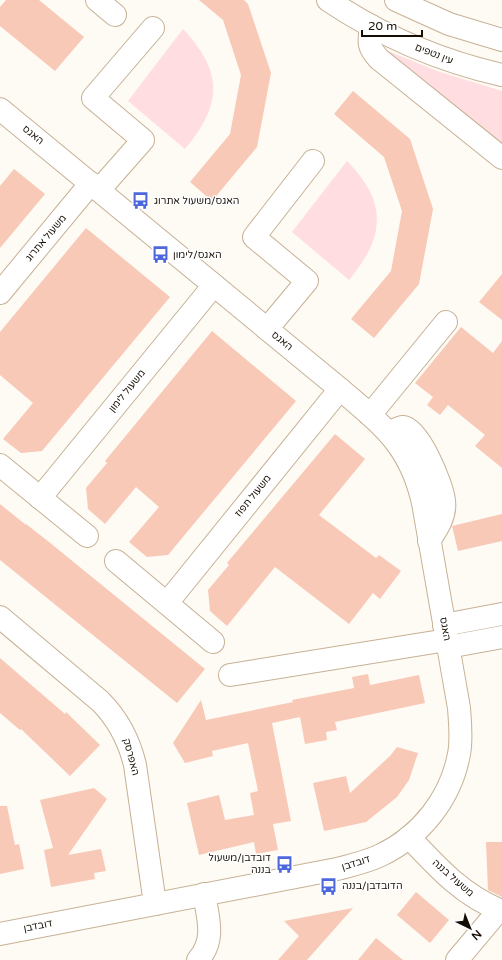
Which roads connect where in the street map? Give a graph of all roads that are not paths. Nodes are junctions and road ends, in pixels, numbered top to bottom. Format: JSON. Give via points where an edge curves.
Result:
{"nodes":[{"id":1,"x":97,"y":0,"type":"edge"},
{"id":2,"x":328,"y":0,"type":"edge"},
{"id":3,"x":396,"y":0,"type":"edge"},
{"id":4,"x":115,"y":15,"type":"dead end"},
{"id":5,"x":371,"y":26,"type":"junction"},
{"id":6,"x":153,"y":28,"type":"dead end"},
{"id":7,"x":502,"y":40,"type":"edge"},
{"id":8,"x":502,"y":75,"type":"edge"},
{"id":9,"x":0,"y":109,"type":"edge"},
{"id":10,"x":502,"y":158,"type":"edge"},
{"id":11,"x":313,"y":161,"type":"dead end"},
{"id":12,"x":95,"y":186,"type":"junction"},
{"id":13,"x":214,"y":285,"type":"junction"},
{"id":14,"x":0,"y":293,"type":"edge"},
{"id":15,"x":446,"y":322,"type":"dead end"},
{"id":16,"x":266,"y":329,"type":"junction"},
{"id":17,"x":340,"y":389,"type":"junction"},
{"id":18,"x":370,"y":415,"type":"junction"},
{"id":19,"x":0,"y":465,"type":"edge"},
{"id":20,"x":40,"y":498,"type":"junction"},
{"id":21,"x":86,"y":536,"type":"dead end"},
{"id":22,"x":116,"y":561,"type":"dead end"},
{"id":23,"x":167,"y":603,"type":"junction"},
{"id":24,"x":502,"y":614,"type":"edge"},
{"id":25,"x":0,"y":616,"type":"edge"},
{"id":26,"x":446,"y":637,"type":"junction"},
{"id":27,"x":502,"y":637,"type":"edge"},
{"id":28,"x":213,"y":642,"type":"dead end"},
{"id":29,"x":230,"y":675,"type":"dead end"},
{"id":30,"x":409,"y":837,"type":"junction"},
{"id":31,"x":204,"y":894,"type":"junction"},
{"id":32,"x":155,"y":904,"type":"junction"},
{"id":33,"x":500,"y":910,"type":"edge"},
{"id":34,"x":0,"y":934,"type":"edge"},
{"id":35,"x":460,"y":959,"type":"edge"},
{"id":36,"x":198,"y":960,"type":"edge"}],
"edges":[{"from":1,"to":4,"type":"street"},
{"from":2,"to":5,"type":"street","name":"עין נטפים"},
{"from":3,"to":7,"type":"street","via":[[449,24]]},
{"from":5,"to":8,"type":"street","name":"עין נטפים","via":[[451,61]]},
{"from":5,"to":10,"type":"street","via":[[368,44],[379,59]]},
{"from":6,"to":12,"type":"street","name":"משעול אתרוג","via":[[93,98],[143,140]]},
{"from":9,"to":12,"type":"street","name":"האגס"},
{"from":11,"to":16,"type":"street","via":[[254,237],[307,281]]},
{"from":12,"to":13,"type":"street","name":"האגס"},
{"from":12,"to":14,"type":"street","name":"משעול אתרוג"},
{"from":13,"to":16,"type":"street","name":"האגס"},
{"from":13,"to":20,"type":"street","name":"משעול לימון"},
{"from":15,"to":18,"type":"street"},
{"from":16,"to":17,"type":"street","name":"האגס"},
{"from":17,"to":18,"type":"street","name":"האגס"},
{"from":17,"to":23,"type":"street","name":"משעול תפוז"},
{"from":18,"to":26,"type":"street","name":"האגס","via":[[389,433],[407,456],[417,479]]},
{"from":19,"to":20,"type":"street"},
{"from":20,"to":21,"type":"street"},
{"from":22,"to":23,"type":"street"},
{"from":23,"to":28,"type":"street"},
{"from":24,"to":26,"type":"street"},
{"from":25,"to":32,"type":"street","name":"האפרסק","via":[[100,701],[115,716],[125,734],[135,766]]},
{"from":26,"to":27,"type":"street"},
{"from":26,"to":29,"type":"street"},
{"from":26,"to":30,"type":"street","name":"דובדבן","via":[[460,723],[460,753],[445,794],[433,813]]},
{"from":30,"to":31,"type":"street","name":"דובדבן","via":[[382,855],[360,864]]},
{"from":30,"to":33,"type":"street","name":"משעול בננה","via":[[465,891],[477,900]]},
{"from":31,"to":32,"type":"street","name":"דובדבן"},
{"from":31,"to":36,"type":"street","via":[[210,936],[204,954]]},
{"from":32,"to":34,"type":"street","name":"דובדבן"},
{"from":33,"to":35,"type":"street"}]}
